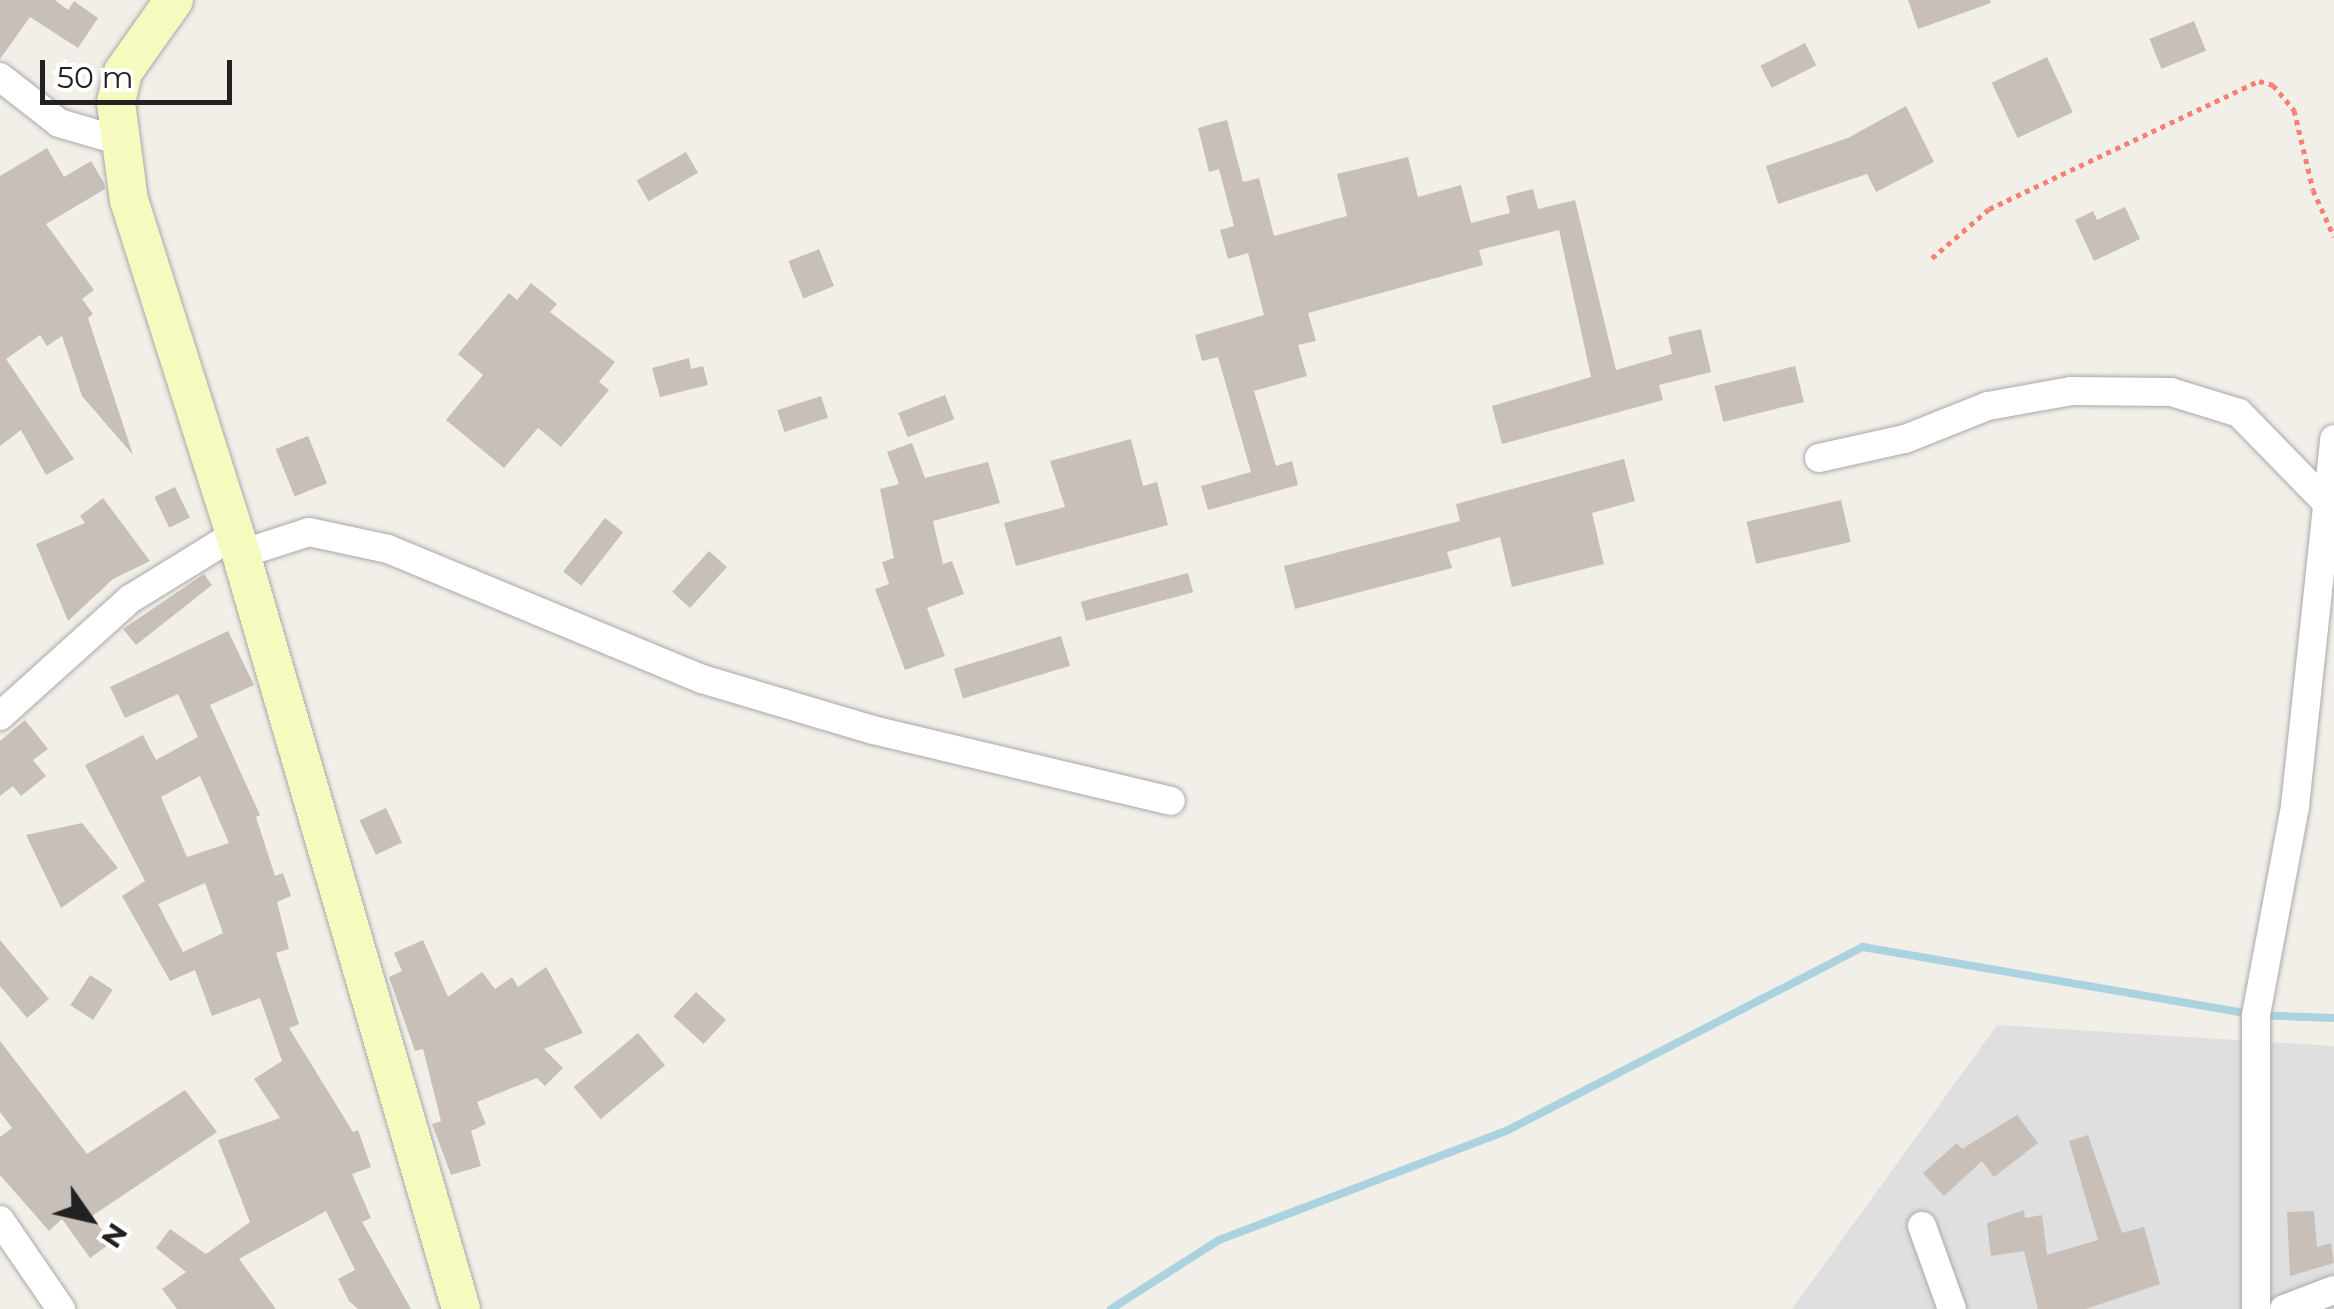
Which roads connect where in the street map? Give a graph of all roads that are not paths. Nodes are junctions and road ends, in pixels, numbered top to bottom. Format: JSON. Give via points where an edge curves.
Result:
{"nodes":[{"id":1,"x":174,"y":0,"type":"edge"},
{"id":2,"x":0,"y":77,"type":"edge"},
{"id":3,"x":117,"y":140,"type":"junction"},
{"id":4,"x":2334,"y":438,"type":"edge"},
{"id":5,"x":1819,"y":458,"type":"dead end"},
{"id":6,"x":2324,"y":500,"type":"junction"},
{"id":7,"x":238,"y":544,"type":"junction"},
{"id":8,"x":0,"y":716,"type":"edge"},
{"id":9,"x":1171,"y":801,"type":"dead end"},
{"id":10,"x":0,"y":1220,"type":"edge"},
{"id":11,"x":1922,"y":1226,"type":"dead end"},
{"id":12,"x":2334,"y":1290,"type":"edge"},
{"id":13,"x":61,"y":1309,"type":"edge"},
{"id":14,"x":461,"y":1309,"type":"edge"},
{"id":15,"x":1952,"y":1309,"type":"edge"},
{"id":16,"x":2256,"y":1309,"type":"edge"},
{"id":17,"x":2284,"y":1309,"type":"edge"}],
"edges":[{"from":1,"to":3,"type":"main road","via":[[123,72]]},
{"from":2,"to":3,"type":"street","via":[[60,123]]},
{"from":3,"to":7,"type":"main road","via":[[128,200]]},
{"from":4,"to":6,"type":"street"},
{"from":5,"to":6,"type":"street","via":[[1905,439],[2005,403],[2072,391],[2170,392],[2239,412]]},
{"from":6,"to":16,"type":"street","via":[[2295,806],[2256,1015]]},
{"from":7,"to":8,"type":"street","via":[[130,599]]},
{"from":7,"to":9,"type":"street","via":[[310,532],[388,548],[702,679],[872,730]]},
{"from":7,"to":14,"type":"main road"},
{"from":10,"to":13,"type":"street"},
{"from":11,"to":15,"type":"street"},
{"from":12,"to":17,"type":"street"}]}
